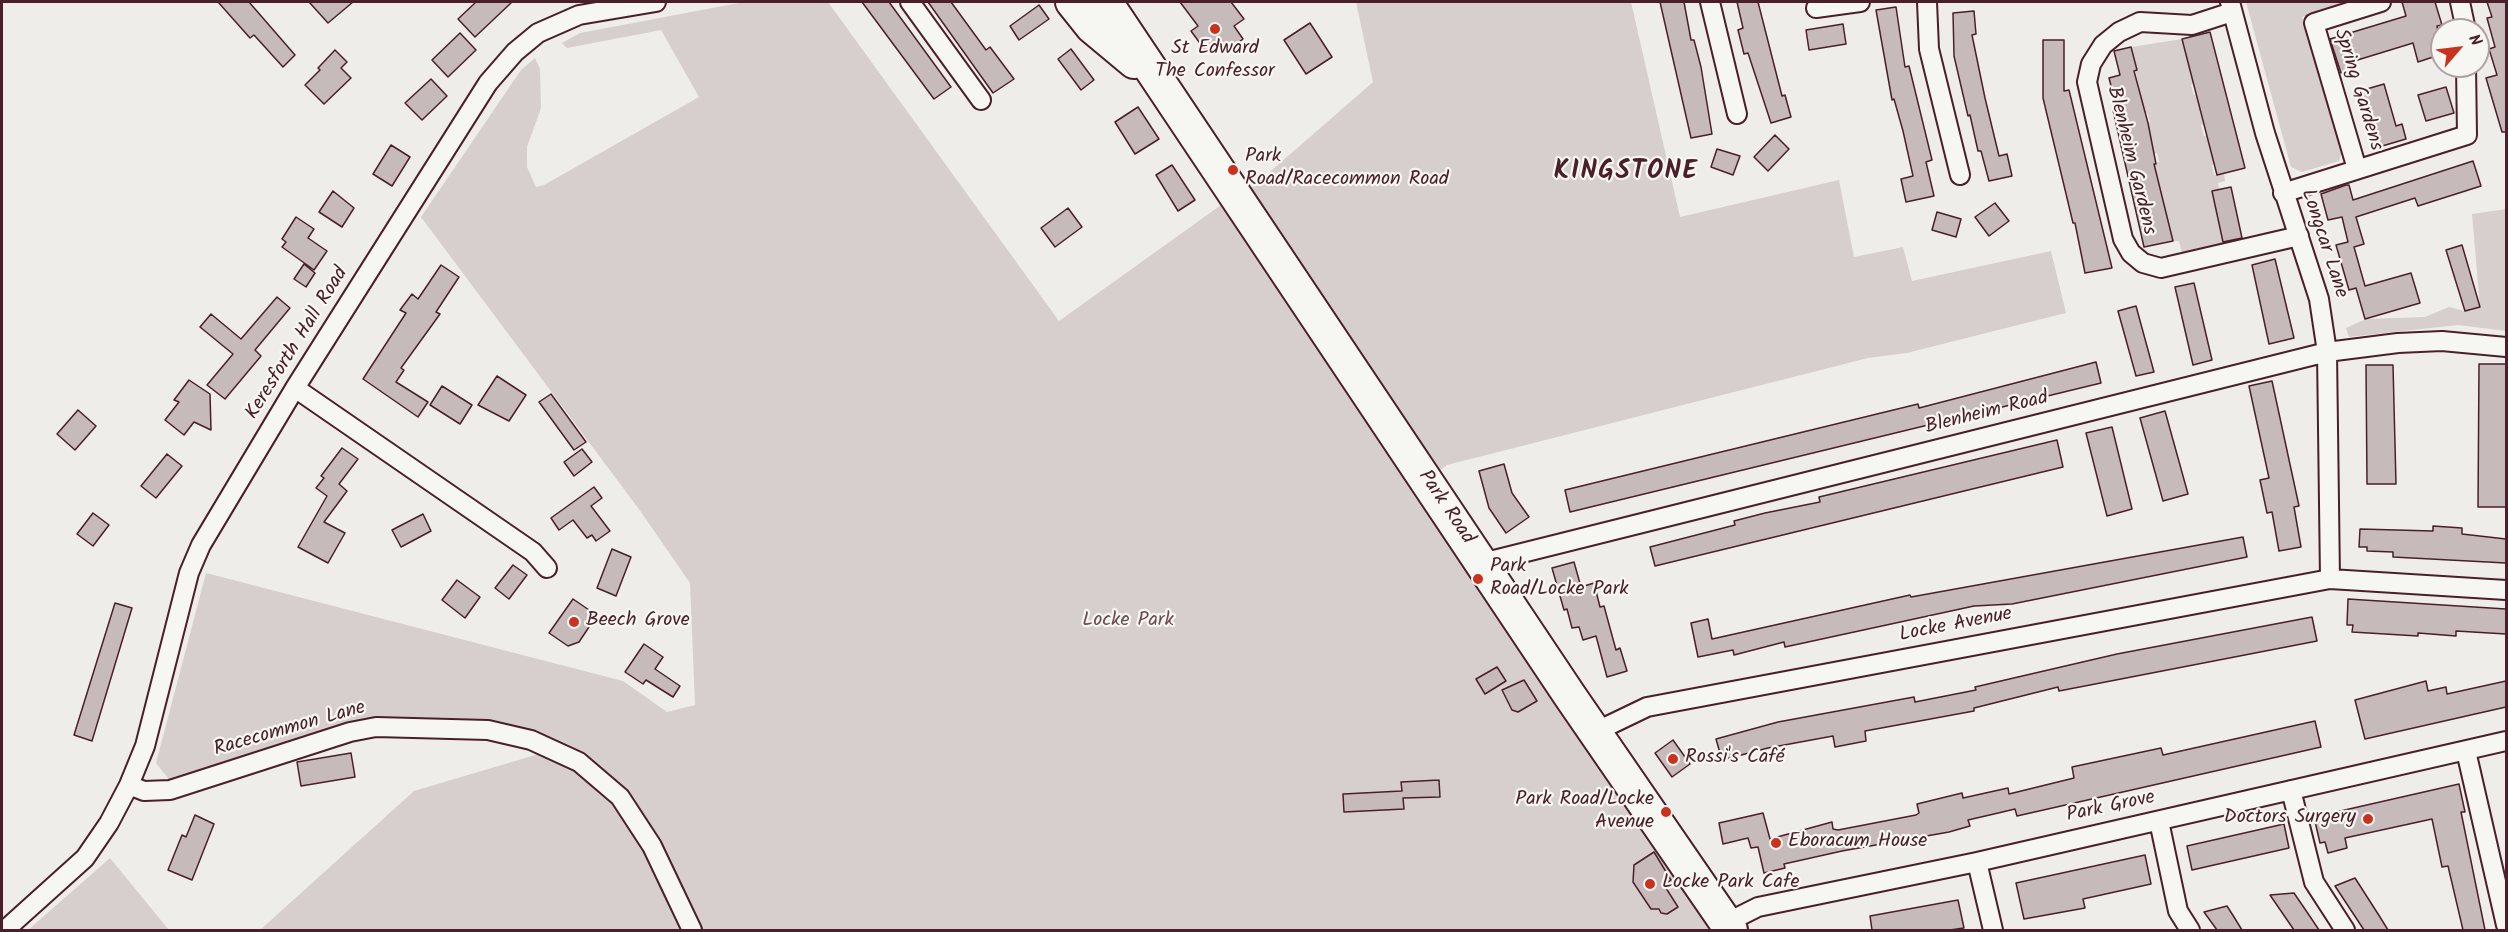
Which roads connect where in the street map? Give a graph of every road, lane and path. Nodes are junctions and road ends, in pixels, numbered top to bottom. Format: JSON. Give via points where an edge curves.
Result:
{"nodes":[{"id":1,"x":656,"y":2,"type":"edge"},
{"id":2,"x":910,"y":2,"type":"edge"},
{"id":3,"x":1072,"y":2,"type":"edge"},
{"id":4,"x":1106,"y":2,"type":"edge"},
{"id":5,"x":1710,"y":2,"type":"edge"},
{"id":6,"x":1848,"y":2,"type":"edge"},
{"id":7,"x":1927,"y":2,"type":"edge"},
{"id":8,"x":2381,"y":2,"type":"edge"},
{"id":9,"x":2460,"y":2,"type":"edge"},
{"id":10,"x":2231,"y":7,"type":"edge"},
{"id":11,"x":1816,"y":8,"type":"dead end"},
{"id":12,"x":2463,"y":18,"type":"edge"},
{"id":13,"x":2466,"y":78,"type":"edge"},
{"id":14,"x":1160,"y":84,"type":"junction"},
{"id":15,"x":981,"y":100,"type":"dead end"},
{"id":16,"x":1737,"y":114,"type":"dead end"},
{"id":17,"x":2357,"y":169,"type":"junction"},
{"id":18,"x":1960,"y":175,"type":"dead end"},
{"id":19,"x":2283,"y":193,"type":"junction"},
{"id":20,"x":2299,"y":236,"type":"junction"},
{"id":21,"x":2506,"y":347,"type":"edge"},
{"id":22,"x":2326,"y":352,"type":"junction"},
{"id":23,"x":295,"y":388,"type":"junction"},
{"id":24,"x":1482,"y":563,"type":"junction"},
{"id":25,"x":547,"y":568,"type":"dead end"},
{"id":26,"x":2330,"y":579,"type":"junction"},
{"id":27,"x":2506,"y":590,"type":"edge"},
{"id":28,"x":1594,"y":732,"type":"junction"},
{"id":29,"x":2506,"y":741,"type":"edge"},
{"id":30,"x":2466,"y":750,"type":"junction"},
{"id":31,"x":129,"y":785,"type":"junction"},
{"id":32,"x":2291,"y":790,"type":"junction"},
{"id":33,"x":2159,"y":821,"type":"junction"},
{"id":34,"x":1977,"y":862,"type":"junction"},
{"id":35,"x":2506,"y":926,"type":"edge"},
{"id":36,"x":1729,"y":927,"type":"edge"},
{"id":37,"x":5,"y":930,"type":"edge"},
{"id":38,"x":692,"y":930,"type":"edge"},
{"id":39,"x":1994,"y":930,"type":"edge"},
{"id":40,"x":2190,"y":930,"type":"edge"},
{"id":41,"x":2344,"y":930,"type":"edge"}],
"edges":[{"from":1,"to":23,"type":"street","name":"Keresforth Hall Road","via":[[579,15],[538,33],[515,52],[488,83]]},
{"from":2,"to":15,"type":"street"},
{"from":3,"to":14,"type":"highway","name":"Park Road","via":[[1092,27]]},
{"from":4,"to":14,"type":"highway","name":"Park Road"},
{"from":5,"to":16,"type":"street"},
{"from":6,"to":11,"type":"street"},
{"from":7,"to":18,"type":"street","via":[[1929,49]]},
{"from":8,"to":17,"type":"street","name":"Spring Gardens","via":[[2314,23]]},
{"from":9,"to":12,"type":"street"},
{"from":10,"to":19,"type":"street","name":"Longcar Lane"},
{"from":10,"to":20,"type":"street","name":"Blenheim Gardens","via":[[2192,25],[2140,22],[2103,45],[2091,64],[2087,82],[2123,239],[2131,254],[2143,263],[2161,268]]},
{"from":13,"to":17,"type":"street","name":"Spring Gardens","via":[[2467,135]]},
{"from":14,"to":24,"type":"highway","name":"Park Road"},
{"from":17,"to":19,"type":"street","name":"Spring Gardens"},
{"from":19,"to":20,"type":"street","name":"Longcar Lane"},
{"from":20,"to":22,"type":"street","name":"Longcar Lane","via":[[2319,299]]},
{"from":21,"to":22,"type":"street","name":"Blenheim Road","via":[[2431,342]]},
{"from":22,"to":24,"type":"street","name":"Blenheim Road"},
{"from":22,"to":26,"type":"street","name":"Longcar Lane"},
{"from":23,"to":25,"type":"street","via":[[533,552]]},
{"from":23,"to":31,"type":"street","name":"Keresforth Hall Road","via":[[201,545],[189,573],[166,672],[145,746]]},
{"from":24,"to":28,"type":"highway","name":"Park Road"},
{"from":26,"to":27,"type":"street","name":"Locke Avenue"},
{"from":26,"to":28,"type":"street","name":"Locke Avenue","via":[[1647,707]]},
{"from":28,"to":36,"type":"highway","name":"Park Road"},
{"from":29,"to":30,"type":"street","name":"Park Grove"},
{"from":30,"to":32,"type":"street","name":"Park Grove"},
{"from":30,"to":35,"type":"street"},
{"from":31,"to":37,"type":"street","name":"Keresforth Hall Road","via":[[85,858]]},
{"from":31,"to":38,"type":"street","name":"Racecommon Lane","via":[[144,791],[170,790],[376,727],[488,730],[531,740],[579,762],[620,797],[652,846]]},
{"from":32,"to":33,"type":"street","name":"Park Grove"},
{"from":32,"to":41,"type":"street","via":[[2313,882]]},
{"from":33,"to":34,"type":"street","name":"Park Grove"},
{"from":33,"to":40,"type":"street","via":[[2178,911]]},
{"from":34,"to":36,"type":"street","name":"Park Grove","via":[[1758,907]]},
{"from":34,"to":39,"type":"street"}]}
